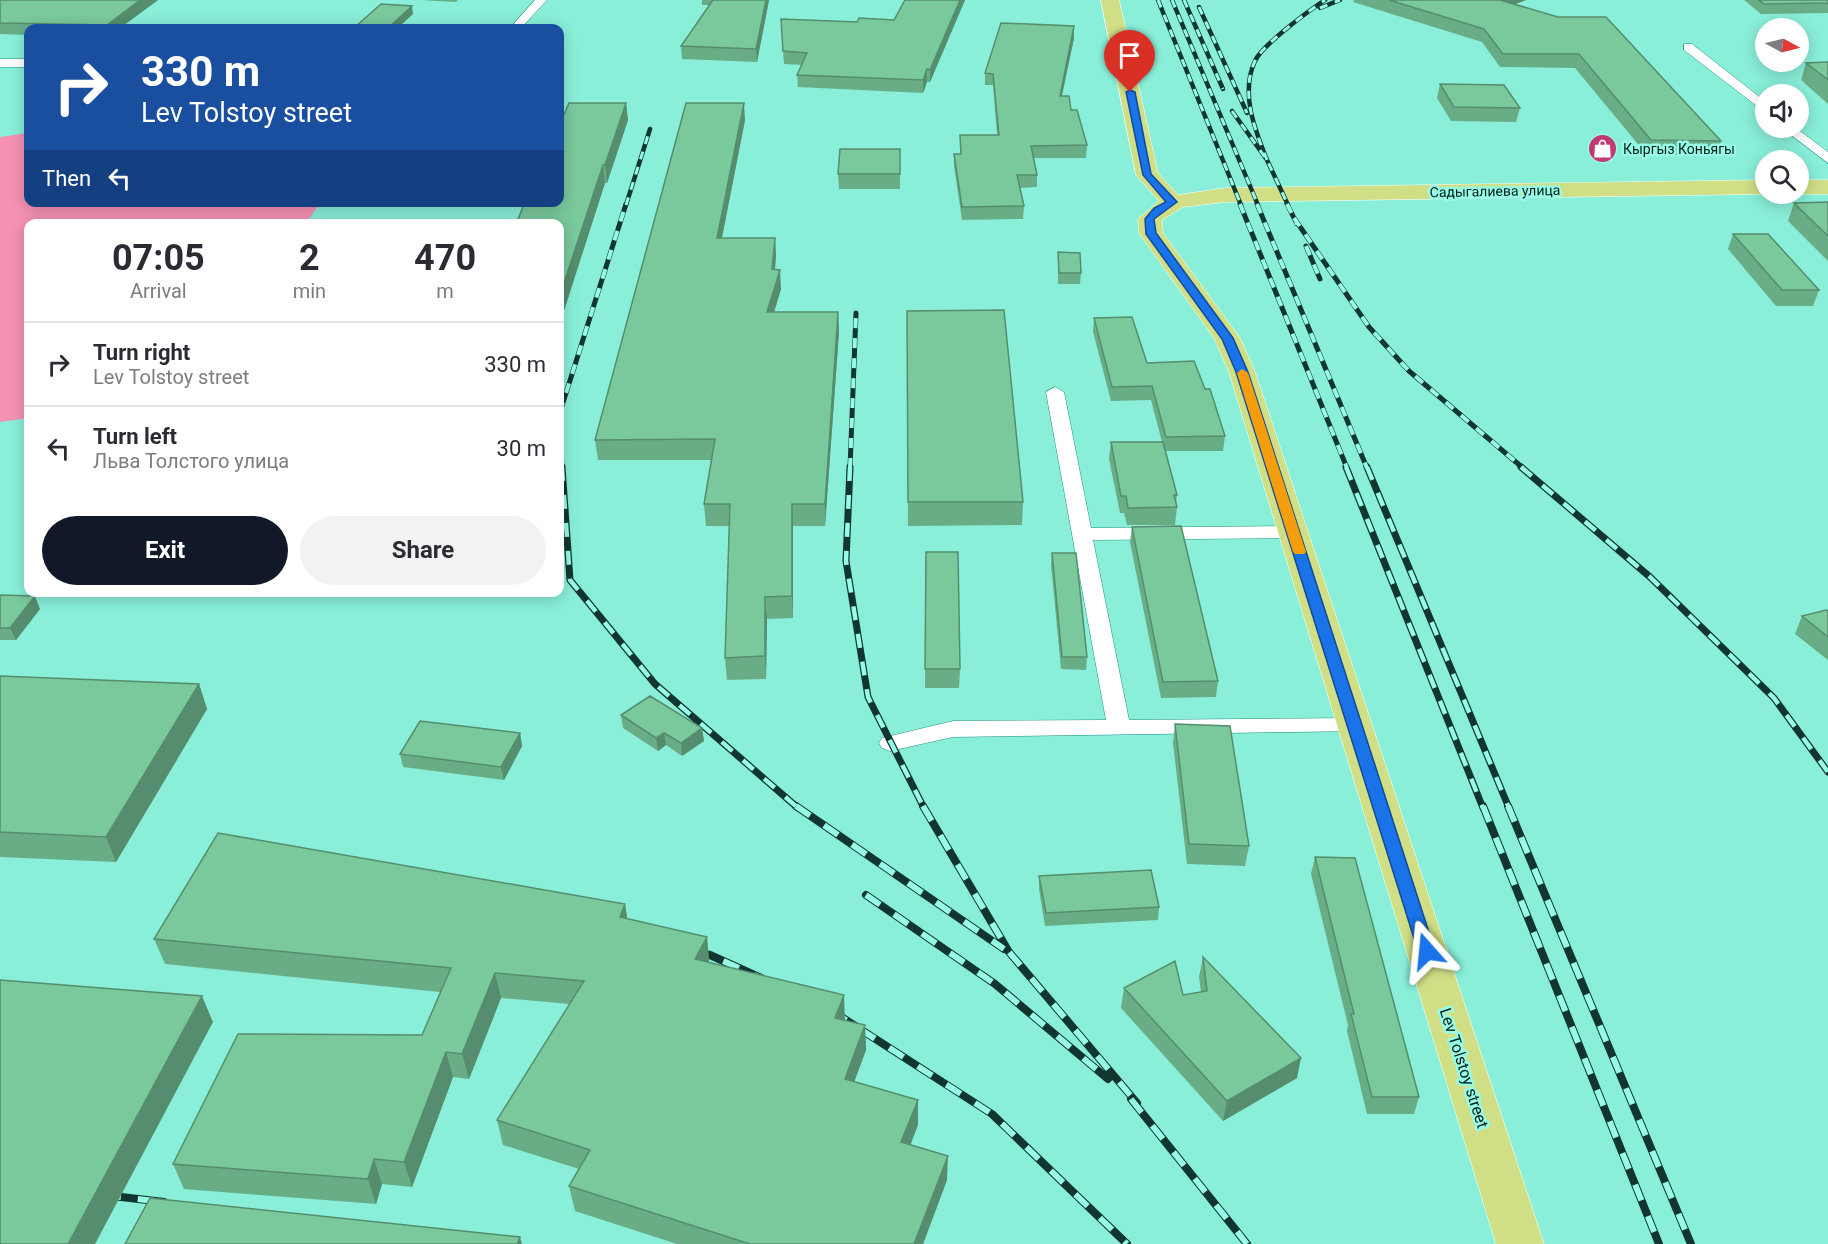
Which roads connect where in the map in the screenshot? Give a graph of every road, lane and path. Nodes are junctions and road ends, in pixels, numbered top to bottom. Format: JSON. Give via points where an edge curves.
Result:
{"nodes":[{"id":1,"x":541,"y":0,"type":"edge"},
{"id":2,"x":1110,"y":0,"type":"edge"},
{"id":3,"x":519,"y":24,"type":"edge"},
{"id":4,"x":1688,"y":47,"type":"dead end"},
{"id":5,"x":0,"y":63,"type":"edge"},
{"id":6,"x":24,"y":63,"type":"edge"},
{"id":7,"x":1755,"y":100,"type":"edge"},
{"id":8,"x":1801,"y":138,"type":"edge"},
{"id":9,"x":1828,"y":159,"type":"edge"},
{"id":10,"x":1755,"y":187,"type":"edge"},
{"id":11,"x":1809,"y":187,"type":"edge"},
{"id":12,"x":1828,"y":187,"type":"edge"},
{"id":13,"x":1172,"y":202,"type":"junction"},
{"id":14,"x":1055,"y":392,"type":"dead end"},
{"id":15,"x":1293,"y":532,"type":"junction"},
{"id":16,"x":1082,"y":534,"type":"junction"},
{"id":17,"x":1355,"y":726,"type":"junction"},
{"id":18,"x":1119,"y":728,"type":"junction"},
{"id":19,"x":890,"y":743,"type":"dead end"},
{"id":20,"x":1520,"y":1244,"type":"edge"}],
"edges":[{"from":1,"to":3,"type":"street"},
{"from":2,"to":13,"type":"main road","via":[[1147,175]]},
{"from":4,"to":7,"type":"street"},
{"from":5,"to":6,"type":"street"},
{"from":8,"to":9,"type":"street"},
{"from":10,"to":13,"type":"main road","name":"Садыгалиева улица","via":[[1225,195]]},
{"from":11,"to":12,"type":"main road"},
{"from":13,"to":15,"type":"main road","name":"Lev Tolstoy street","via":[[1150,219],[1151,234],[1227,338],[1242,372]]},
{"from":14,"to":16,"type":"street"},
{"from":15,"to":16,"type":"street"},
{"from":15,"to":17,"type":"main road","name":"Lev Tolstoy street"},
{"from":16,"to":18,"type":"street"},
{"from":17,"to":18,"type":"street"},
{"from":17,"to":20,"type":"main road","name":"Lev Tolstoy street"},
{"from":18,"to":19,"type":"street","via":[[953,729]]}]}
